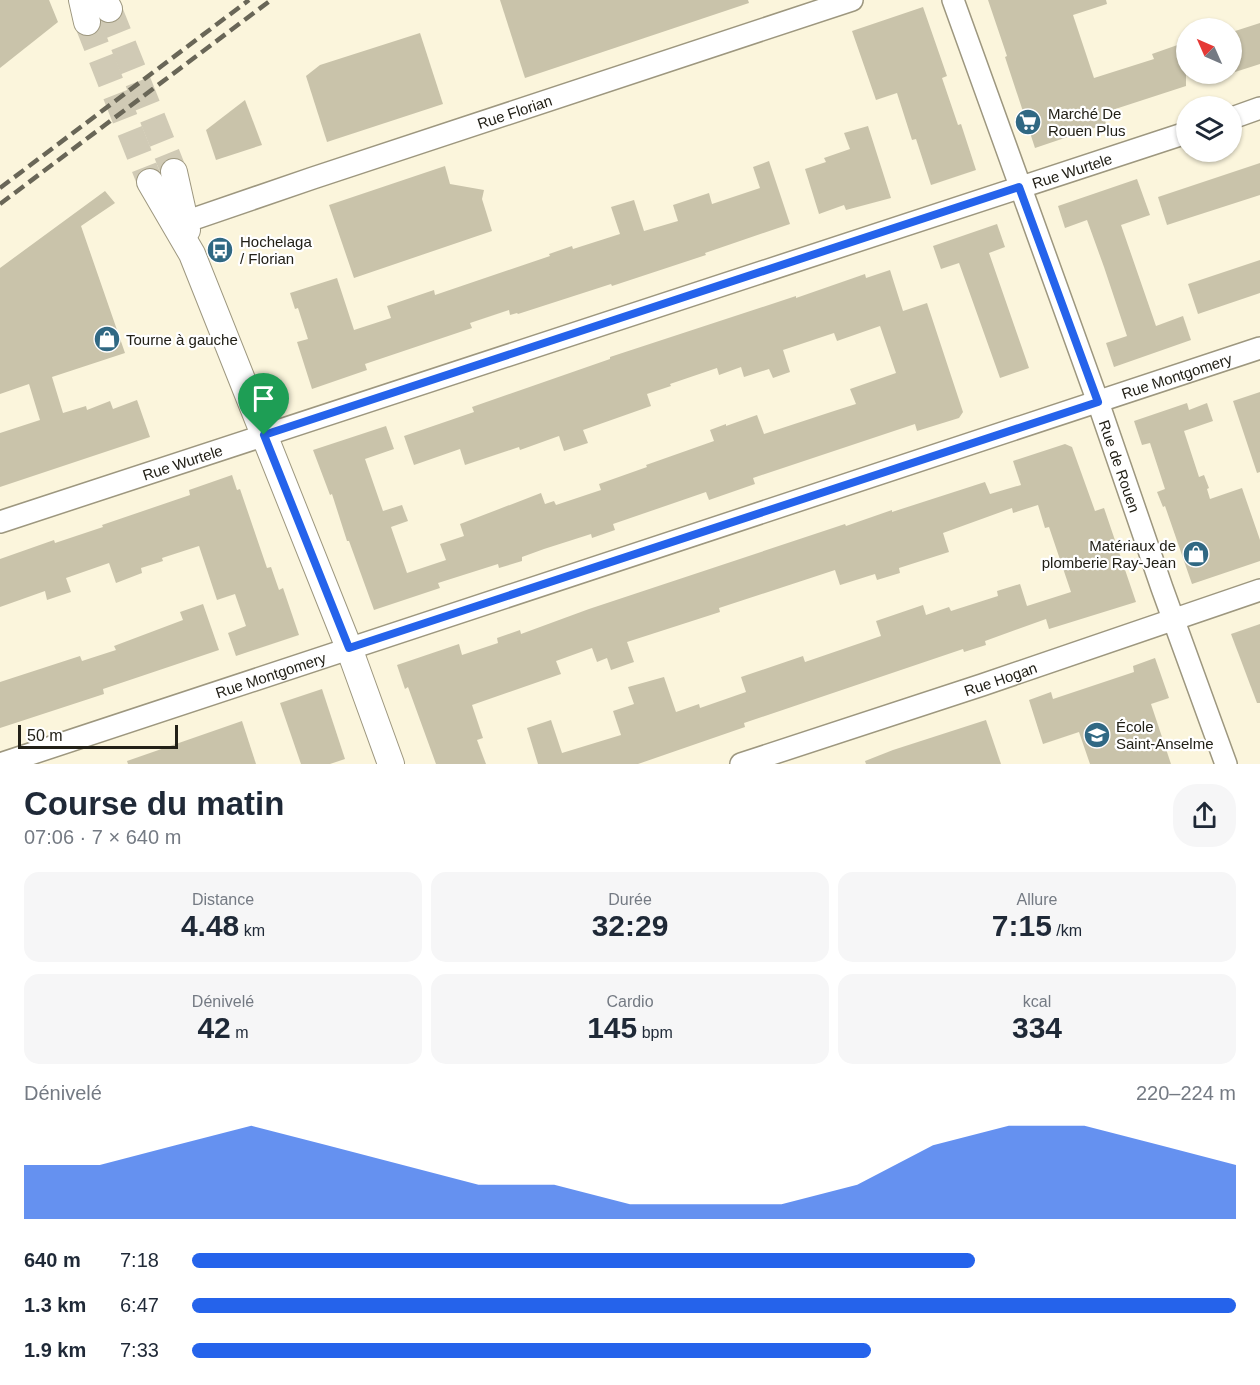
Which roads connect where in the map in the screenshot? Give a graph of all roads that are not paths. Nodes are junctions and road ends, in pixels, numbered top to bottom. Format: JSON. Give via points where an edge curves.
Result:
{"nodes":[{"id":1,"x":852,"y":0,"type":"edge"},
{"id":2,"x":953,"y":0,"type":"edge"},
{"id":3,"x":1260,"y":108,"type":"edge"},
{"id":4,"x":1242,"y":114,"type":"edge"},
{"id":5,"x":1176,"y":135,"type":"edge"},
{"id":6,"x":174,"y":172,"type":"tunnel mouth"},
{"id":7,"x":150,"y":182,"type":"tunnel mouth"},
{"id":8,"x":1019,"y":187,"type":"junction"},
{"id":9,"x":180,"y":223,"type":"junction"},
{"id":10,"x":1260,"y":348,"type":"edge"},
{"id":11,"x":1098,"y":402,"type":"junction"},
{"id":12,"x":264,"y":435,"type":"junction"},
{"id":13,"x":0,"y":522,"type":"edge"},
{"id":14,"x":1260,"y":590,"type":"edge"},
{"id":15,"x":1173,"y":619,"type":"junction"},
{"id":16,"x":349,"y":648,"type":"junction"},
{"id":17,"x":0,"y":764,"type":"edge"},
{"id":18,"x":391,"y":764,"type":"edge"},
{"id":19,"x":741,"y":764,"type":"edge"},
{"id":20,"x":1226,"y":764,"type":"edge"}],
"edges":[{"from":1,"to":9,"type":"street","name":"Rue Florian"},
{"from":2,"to":8,"type":"street","name":"Rue de Rouen"},
{"from":3,"to":4,"type":"street"},
{"from":5,"to":8,"type":"street","name":"Rue Wurtele"},
{"from":6,"to":9,"type":"street"},
{"from":7,"to":9,"type":"street"},
{"from":8,"to":11,"type":"street","name":"Rue de Rouen"},
{"from":8,"to":12,"type":"street","name":"Rue Wurtele"},
{"from":9,"to":12,"type":"street"},
{"from":10,"to":11,"type":"street","name":"Rue Montgomery"},
{"from":11,"to":15,"type":"street","name":"Rue de Rouen"},
{"from":11,"to":16,"type":"street","name":"Rue Montgomery"},
{"from":12,"to":13,"type":"street","name":"Rue Wurtele"},
{"from":12,"to":16,"type":"street"},
{"from":14,"to":15,"type":"street","name":"Rue Hogan"},
{"from":15,"to":19,"type":"street","name":"Rue Hogan"},
{"from":15,"to":20,"type":"street","name":"Rue de Rouen"},
{"from":16,"to":17,"type":"street","name":"Rue Montgomery"},
{"from":16,"to":18,"type":"street"}]}
